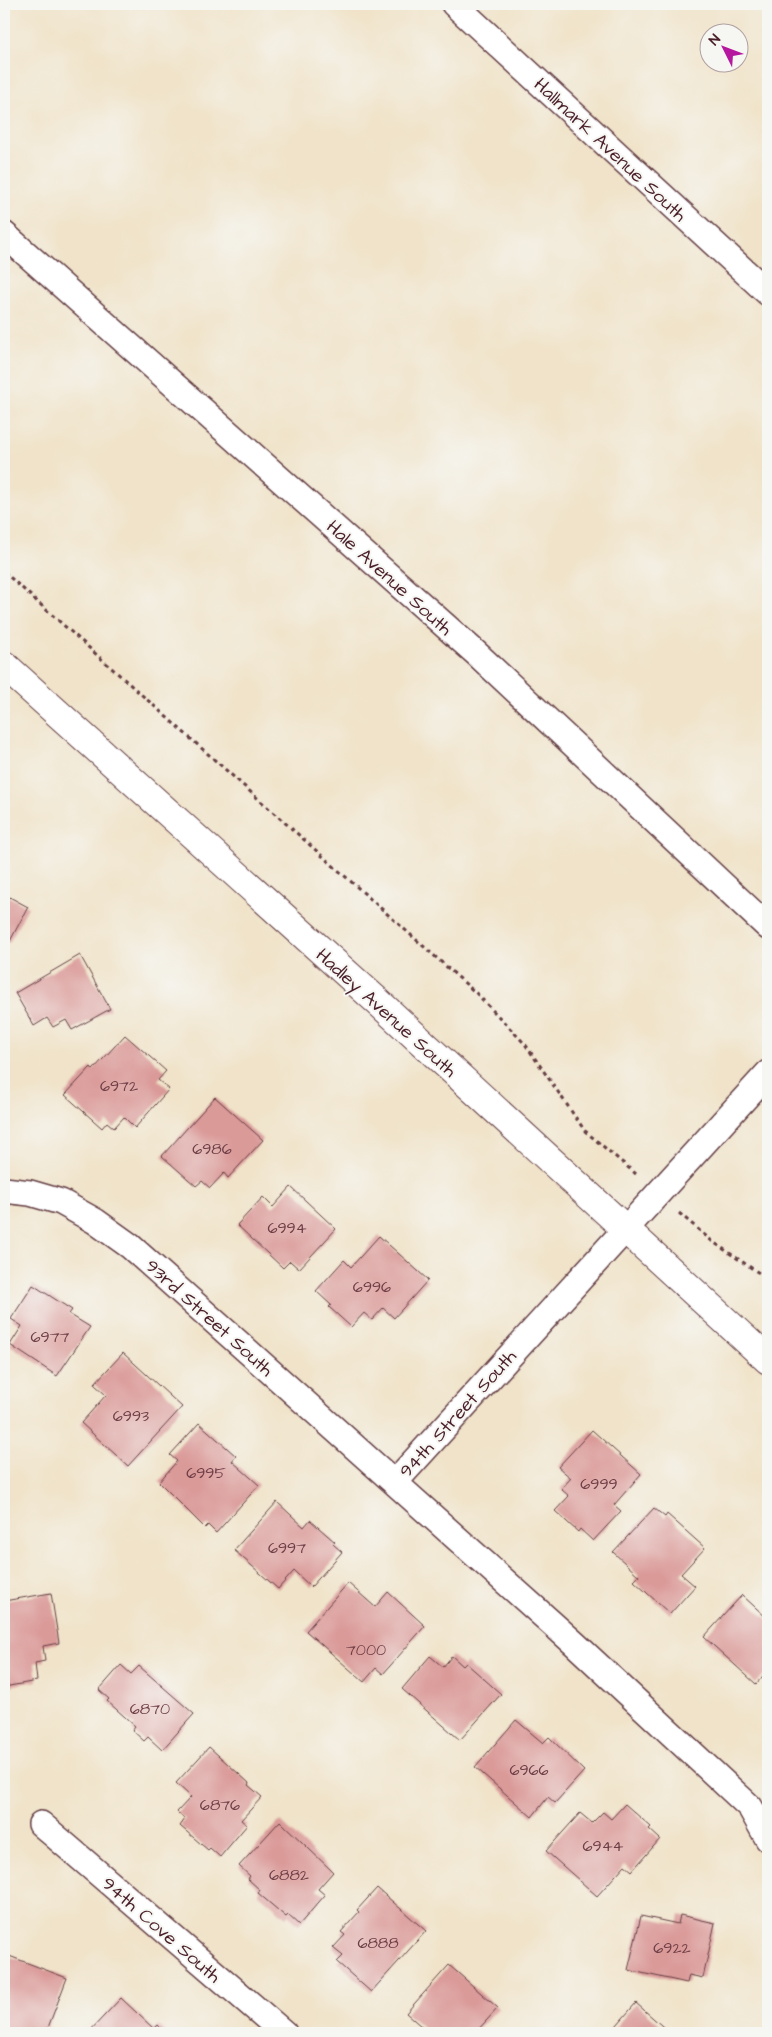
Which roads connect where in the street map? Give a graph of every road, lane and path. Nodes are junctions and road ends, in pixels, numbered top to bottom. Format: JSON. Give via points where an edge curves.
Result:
{"nodes":[{"id":1,"x":454,"y":4,"type":"edge"},
{"id":2,"x":4,"y":234,"type":"edge"},
{"id":3,"x":768,"y":294,"type":"edge"},
{"id":4,"x":4,"y":572,"type":"edge"},
{"id":5,"x":4,"y":666,"type":"edge"},
{"id":6,"x":768,"y":927,"type":"edge"},
{"id":7,"x":768,"y":1073,"type":"edge"},
{"id":8,"x":636,"y":1174,"type":"dead end"},
{"id":9,"x":4,"y":1190,"type":"edge"},
{"id":10,"x":679,"y":1213,"type":"dead end"},
{"id":11,"x":625,"y":1229,"type":"junction"},
{"id":12,"x":768,"y":1279,"type":"edge"},
{"id":13,"x":768,"y":1360,"type":"edge"},
{"id":14,"x":395,"y":1482,"type":"junction"},
{"id":15,"x":41,"y":1824,"type":"dead end"},
{"id":16,"x":768,"y":1840,"type":"edge"},
{"id":17,"x":284,"y":2033,"type":"edge"}],
"edges":[{"from":1,"to":3,"type":"street","name":"Hallmark Avenue South"},
{"from":2,"to":6,"type":"street","name":"Hale Avenue South","via":[[477,654]]},
{"from":4,"to":8,"type":"path","via":[[477,994],[525,1044],[585,1131]]},
{"from":5,"to":11,"type":"street","name":"Hadley Avenue South"},
{"from":7,"to":11,"type":"street","name":"94th Street South"},
{"from":9,"to":14,"type":"street","name":"93rd Street South","via":[[61,1202],[130,1246]]},
{"from":10,"to":12,"type":"path","via":[[713,1242]]},
{"from":11,"to":13,"type":"street","name":"Hadley Avenue South"},
{"from":11,"to":14,"type":"street","name":"94th Street South"},
{"from":14,"to":16,"type":"street","name":"94th Street South","via":[[750,1807]]},
{"from":15,"to":17,"type":"street","name":"94th Cove South"}]}
